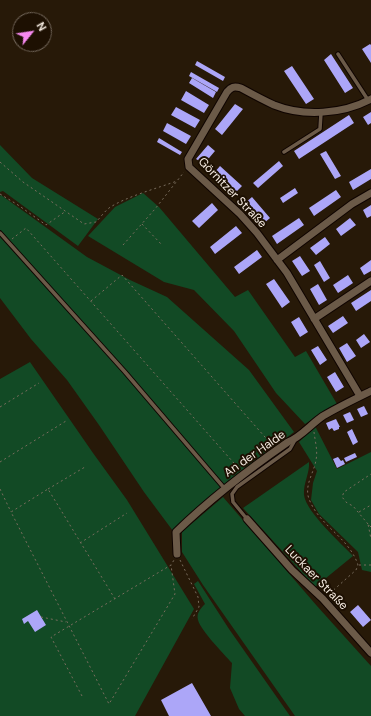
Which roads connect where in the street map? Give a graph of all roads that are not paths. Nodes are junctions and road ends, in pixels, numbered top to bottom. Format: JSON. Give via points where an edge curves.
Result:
{"nodes":[{"id":1,"x":338,"y":54,"type":"dead end"},
{"id":2,"x":370,"y":100,"type":"edge"},
{"id":3,"x":321,"y":112,"type":"junction"},
{"id":4,"x":284,"y":152,"type":"dead end"},
{"id":5,"x":371,"y":192,"type":"edge"},
{"id":6,"x":0,"y":233,"type":"edge"},
{"id":7,"x":277,"y":260,"type":"junction"},
{"id":8,"x":371,"y":281,"type":"edge"},
{"id":9,"x":314,"y":319,"type":"junction"},
{"id":10,"x":371,"y":391,"type":"edge"},
{"id":11,"x":360,"y":396,"type":"junction"},
{"id":12,"x":295,"y":439,"type":"junction"},
{"id":13,"x":225,"y":489,"type":"junction"},
{"id":14,"x":247,"y":519,"type":"joint"},
{"id":15,"x":177,"y":554,"type":"road end"},
{"id":16,"x":371,"y":653,"type":"edge"}],
"edges":[{"from":1,"to":2,"type":"lane"},
{"from":2,"to":3,"type":"street","name":"Görnitzer Straße","via":[[342,110]]},
{"from":3,"to":4,"type":"lane","via":[[320,129]]},
{"from":3,"to":7,"type":"street","name":"Görnitzer Straße","via":[[276,105],[235,86],[226,92],[188,159],[189,167],[240,214]]},
{"from":5,"to":7,"type":"street"},
{"from":6,"to":13,"type":"lane"},
{"from":7,"to":9,"type":"street","name":"Görnitzer Straße"},
{"from":8,"to":9,"type":"street"},
{"from":9,"to":11,"type":"street","name":"Görnitzer Straße"},
{"from":10,"to":11,"type":"street","name":"An der Halde"},
{"from":11,"to":12,"type":"street","name":"An der Halde","via":[[312,424]]},
{"from":12,"to":13,"type":"street","name":"An der Halde","via":[[276,450]]},
{"from":12,"to":14,"type":"lane","via":[[290,450],[232,494],[233,502]]},
{"from":13,"to":15,"type":"street","name":"An der Halde","via":[[176,532]]},
{"from":14,"to":16,"type":"street","name":"Luckaer Straße"}]}
